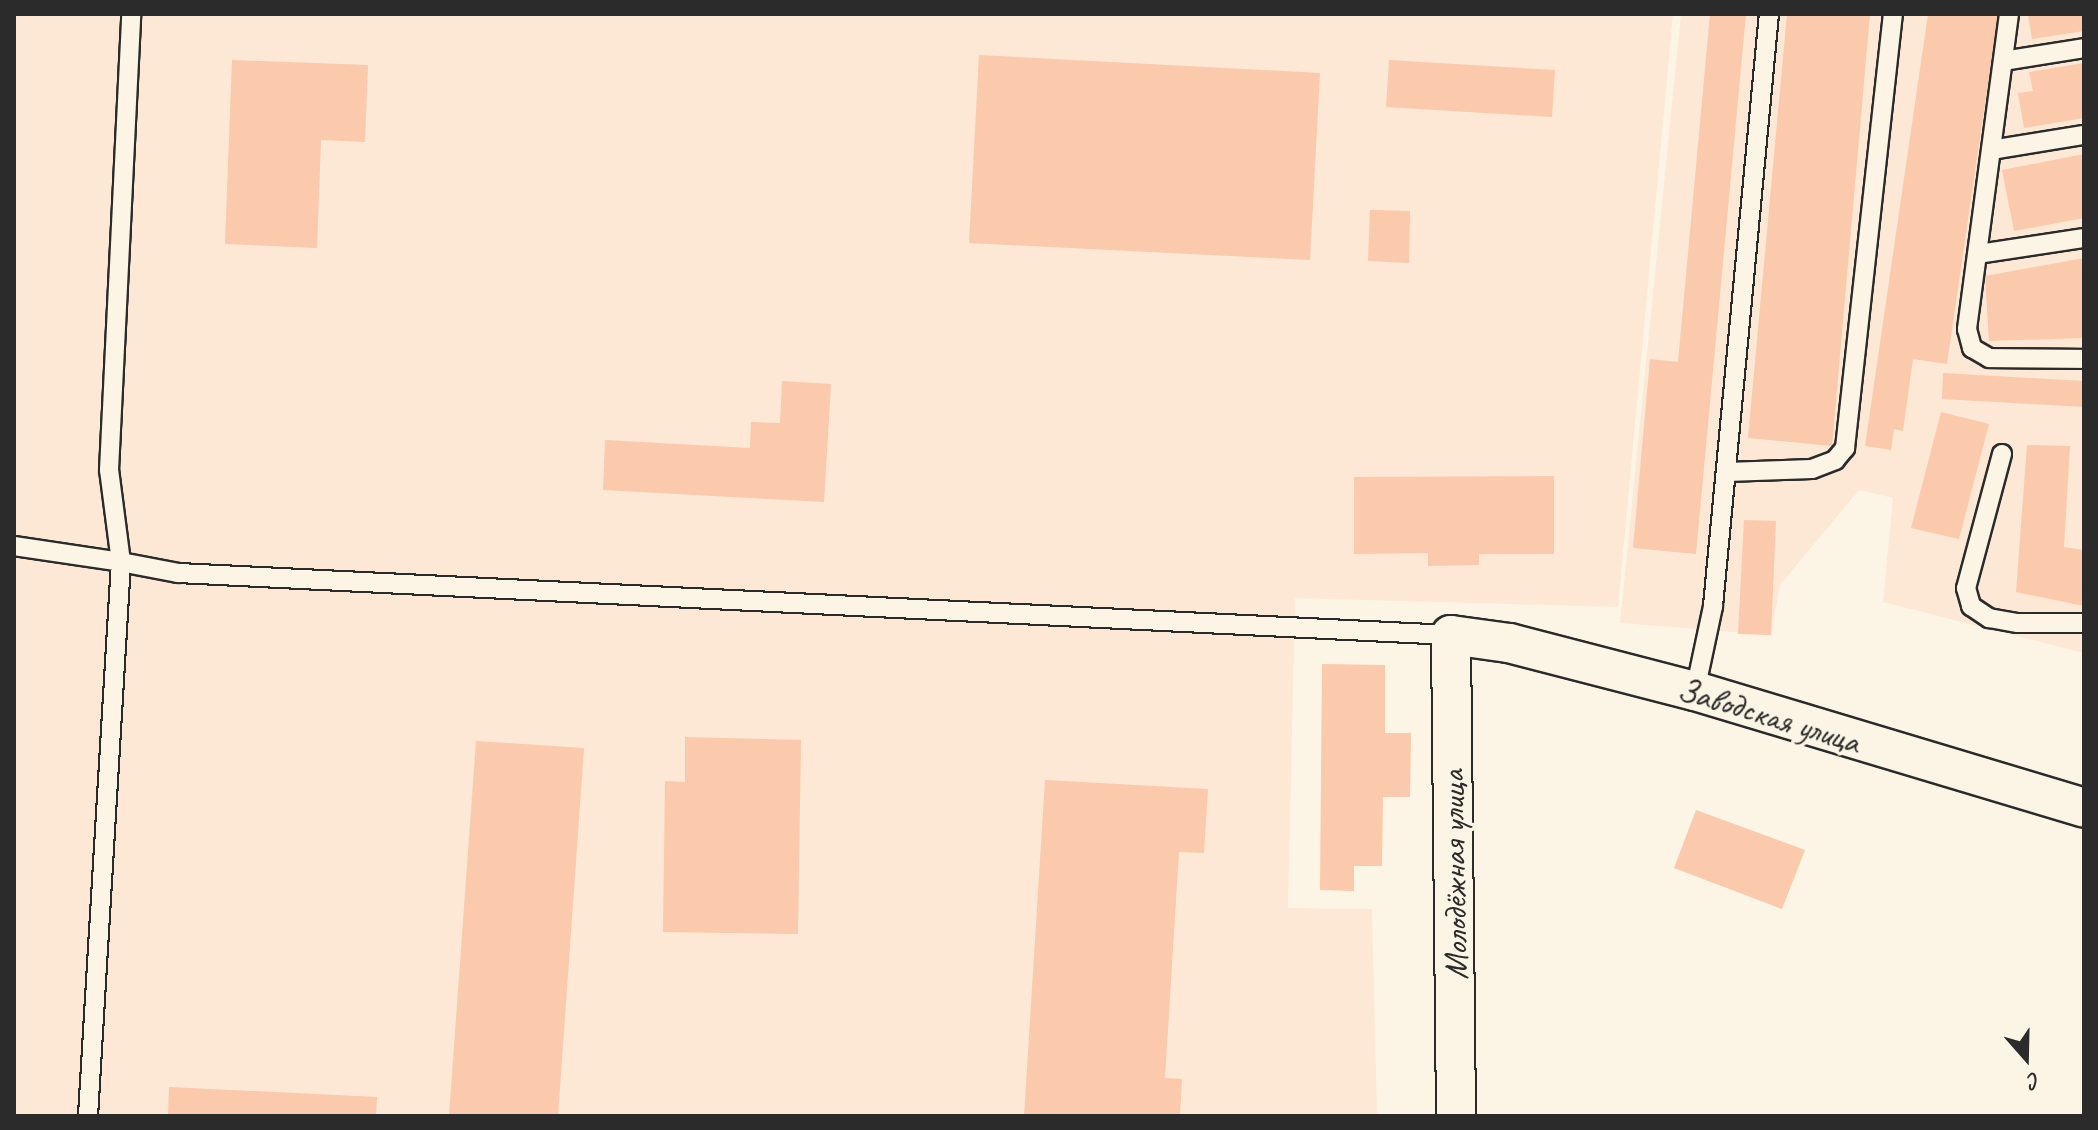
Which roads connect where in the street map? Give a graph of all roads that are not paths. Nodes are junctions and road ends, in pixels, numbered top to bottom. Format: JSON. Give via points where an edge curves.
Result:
{"nodes":[{"id":1,"x":131,"y":14,"type":"edge"},
{"id":2,"x":1769,"y":14,"type":"edge"},
{"id":3,"x":1893,"y":14,"type":"edge"},
{"id":4,"x":2009,"y":14,"type":"edge"},
{"id":5,"x":2084,"y":48,"type":"edge"},
{"id":6,"x":2003,"y":61,"type":"junction"},
{"id":7,"x":2084,"y":135,"type":"edge"},
{"id":8,"x":1991,"y":150,"type":"junction"},
{"id":9,"x":2084,"y":238,"type":"edge"},
{"id":10,"x":1978,"y":254,"type":"junction"},
{"id":11,"x":2084,"y":359,"type":"edge"},
{"id":12,"x":2002,"y":454,"type":"dead end"},
{"id":13,"x":1727,"y":472,"type":"junction"},
{"id":14,"x":14,"y":546,"type":"edge"},
{"id":15,"x":121,"y":562,"type":"junction"},
{"id":16,"x":2084,"y":623,"type":"edge"},
{"id":17,"x":1451,"y":635,"type":"junction"},
{"id":18,"x":1695,"y":691,"type":"junction"},
{"id":19,"x":2084,"y":808,"type":"edge"},
{"id":20,"x":88,"y":1116,"type":"edge"},
{"id":21,"x":1456,"y":1116,"type":"edge"}],
"edges":[{"from":1,"to":15,"type":"lane","via":[[109,470]]},
{"from":2,"to":13,"type":"lane"},
{"from":3,"to":13,"type":"lane","via":[[1845,448],[1835,460],[1812,469]]},
{"from":4,"to":6,"type":"lane"},
{"from":5,"to":6,"type":"lane"},
{"from":6,"to":8,"type":"lane"},
{"from":7,"to":8,"type":"lane"},
{"from":8,"to":10,"type":"lane"},
{"from":9,"to":10,"type":"lane"},
{"from":10,"to":11,"type":"lane","via":[[1967,329],[1972,348],[1989,358]]},
{"from":12,"to":16,"type":"lane","via":[[1966,588],[1971,606],[1989,618],[2018,623]]},
{"from":13,"to":18,"type":"lane","via":[[1713,606]]},
{"from":14,"to":15,"type":"lane"},
{"from":15,"to":17,"type":"lane","via":[[178,573]]},
{"from":15,"to":20,"type":"lane"},
{"from":17,"to":18,"type":"street","name":"Заводская улица","via":[[1509,643]]},
{"from":17,"to":21,"type":"street","name":"Молодёжная улица"},
{"from":18,"to":19,"type":"street","name":"Заводская улица"}]}
